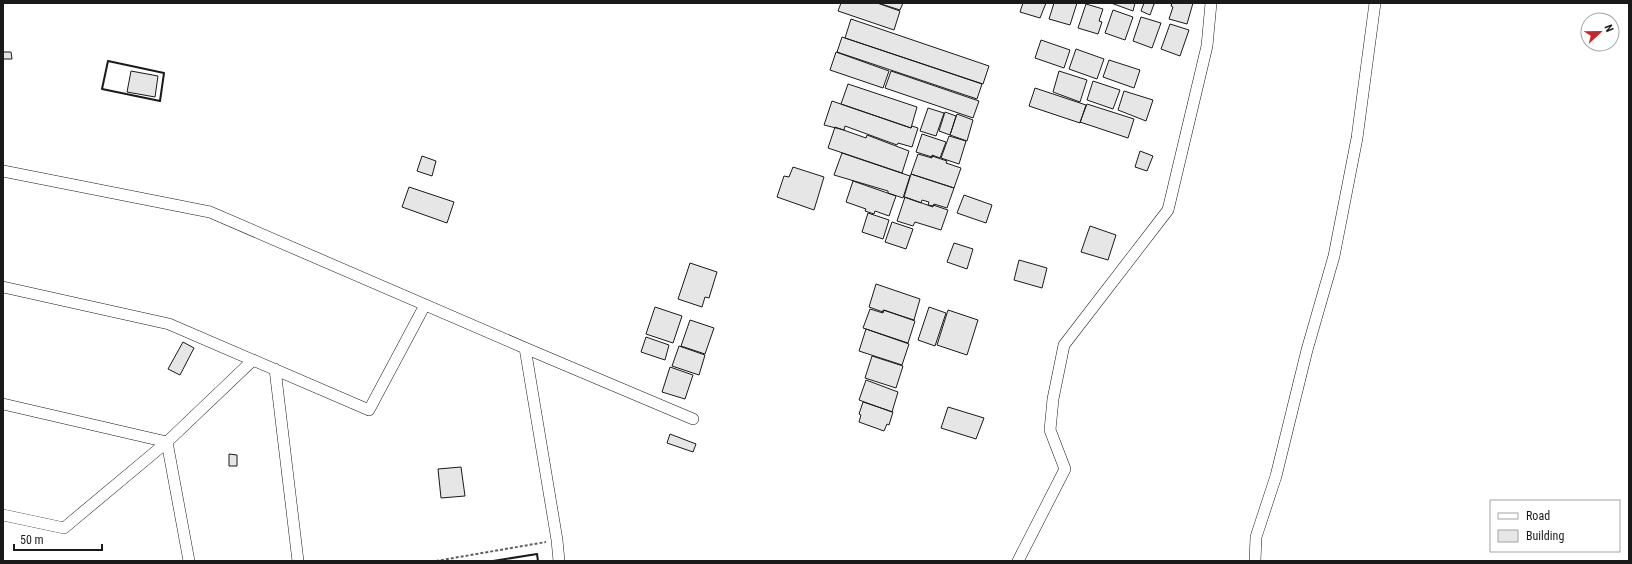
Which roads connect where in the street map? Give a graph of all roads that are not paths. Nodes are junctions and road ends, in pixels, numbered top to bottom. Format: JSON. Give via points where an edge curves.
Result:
{"nodes":[{"id":1,"x":1211,"y":3,"type":"edge"},
{"id":2,"x":1375,"y":3,"type":"edge"},
{"id":3,"x":3,"y":171,"type":"edge"},
{"id":4,"x":3,"y":287,"type":"edge"},
{"id":5,"x":425,"y":305,"type":"junction"},
{"id":6,"x":524,"y":348,"type":"junction"},
{"id":7,"x":253,"y":360,"type":"junction"},
{"id":8,"x":275,"y":369,"type":"junction"},
{"id":9,"x":3,"y":404,"type":"edge"},
{"id":10,"x":693,"y":419,"type":"dead end"},
{"id":11,"x":167,"y":442,"type":"junction"},
{"id":12,"x":3,"y":515,"type":"edge"},
{"id":13,"x":189,"y":561,"type":"edge"},
{"id":14,"x":298,"y":561,"type":"edge"},
{"id":15,"x":559,"y":561,"type":"edge"},
{"id":16,"x":1018,"y":561,"type":"edge"},
{"id":17,"x":1254,"y":561,"type":"edge"}],
"edges":[{"from":1,"to":16,"type":"street","via":[[1207,46],[1168,210],[1064,345],[1053,399],[1050,430],[1065,469]]},
{"from":2,"to":17,"type":"street","via":[[1357,138],[1334,256],[1307,350],[1276,476],[1256,537]]},
{"from":3,"to":5,"type":"street","via":[[210,212]]},
{"from":4,"to":7,"type":"street","via":[[169,324]]},
{"from":5,"to":6,"type":"street"},
{"from":5,"to":8,"type":"street","via":[[369,410]]},
{"from":6,"to":10,"type":"street"},
{"from":6,"to":15,"type":"street"},
{"from":7,"to":8,"type":"street"},
{"from":7,"to":11,"type":"street"},
{"from":8,"to":14,"type":"street"},
{"from":9,"to":11,"type":"street"},
{"from":11,"to":12,"type":"street","via":[[64,528]]},
{"from":11,"to":13,"type":"street"}]}
